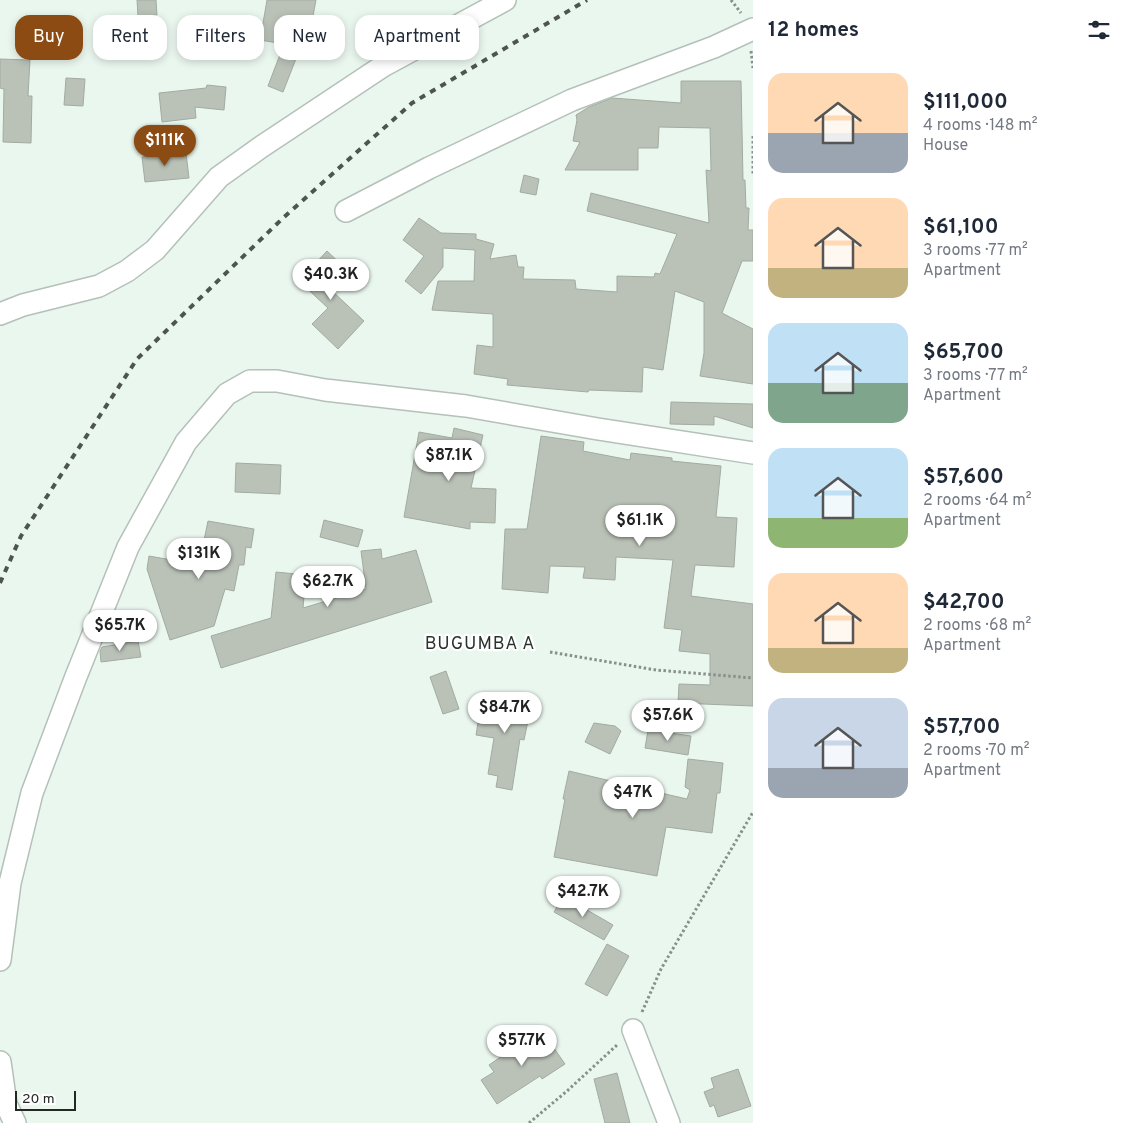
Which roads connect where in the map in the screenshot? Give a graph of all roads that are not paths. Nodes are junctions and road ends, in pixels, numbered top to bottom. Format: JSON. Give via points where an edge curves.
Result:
{"nodes":[{"id":1,"x":505,"y":0,"type":"edge"},
{"id":2,"x":753,"y":29,"type":"edge"},
{"id":3,"x":346,"y":211,"type":"dead end"},
{"id":4,"x":0,"y":314,"type":"edge"},
{"id":5,"x":753,"y":453,"type":"edge"},
{"id":6,"x":0,"y":960,"type":"edge"},
{"id":7,"x":633,"y":1030,"type":"road end"},
{"id":8,"x":0,"y":1062,"type":"edge"},
{"id":9,"x":15,"y":1123,"type":"edge"},
{"id":10,"x":669,"y":1123,"type":"edge"}],
"edges":[{"from":1,"to":4,"type":"street","via":[[383,66],[219,177],[156,250],[127,271],[99,286]]},
{"from":2,"to":3,"type":"street","via":[[714,47],[572,100]]},
{"from":5,"to":6,"type":"street","via":[[466,406],[325,390],[278,381],[250,381],[227,394],[186,442],[128,546],[32,793],[10,883]]},
{"from":7,"to":10,"type":"street"},
{"from":8,"to":9,"type":"street","via":[[6,1104]]}]}
